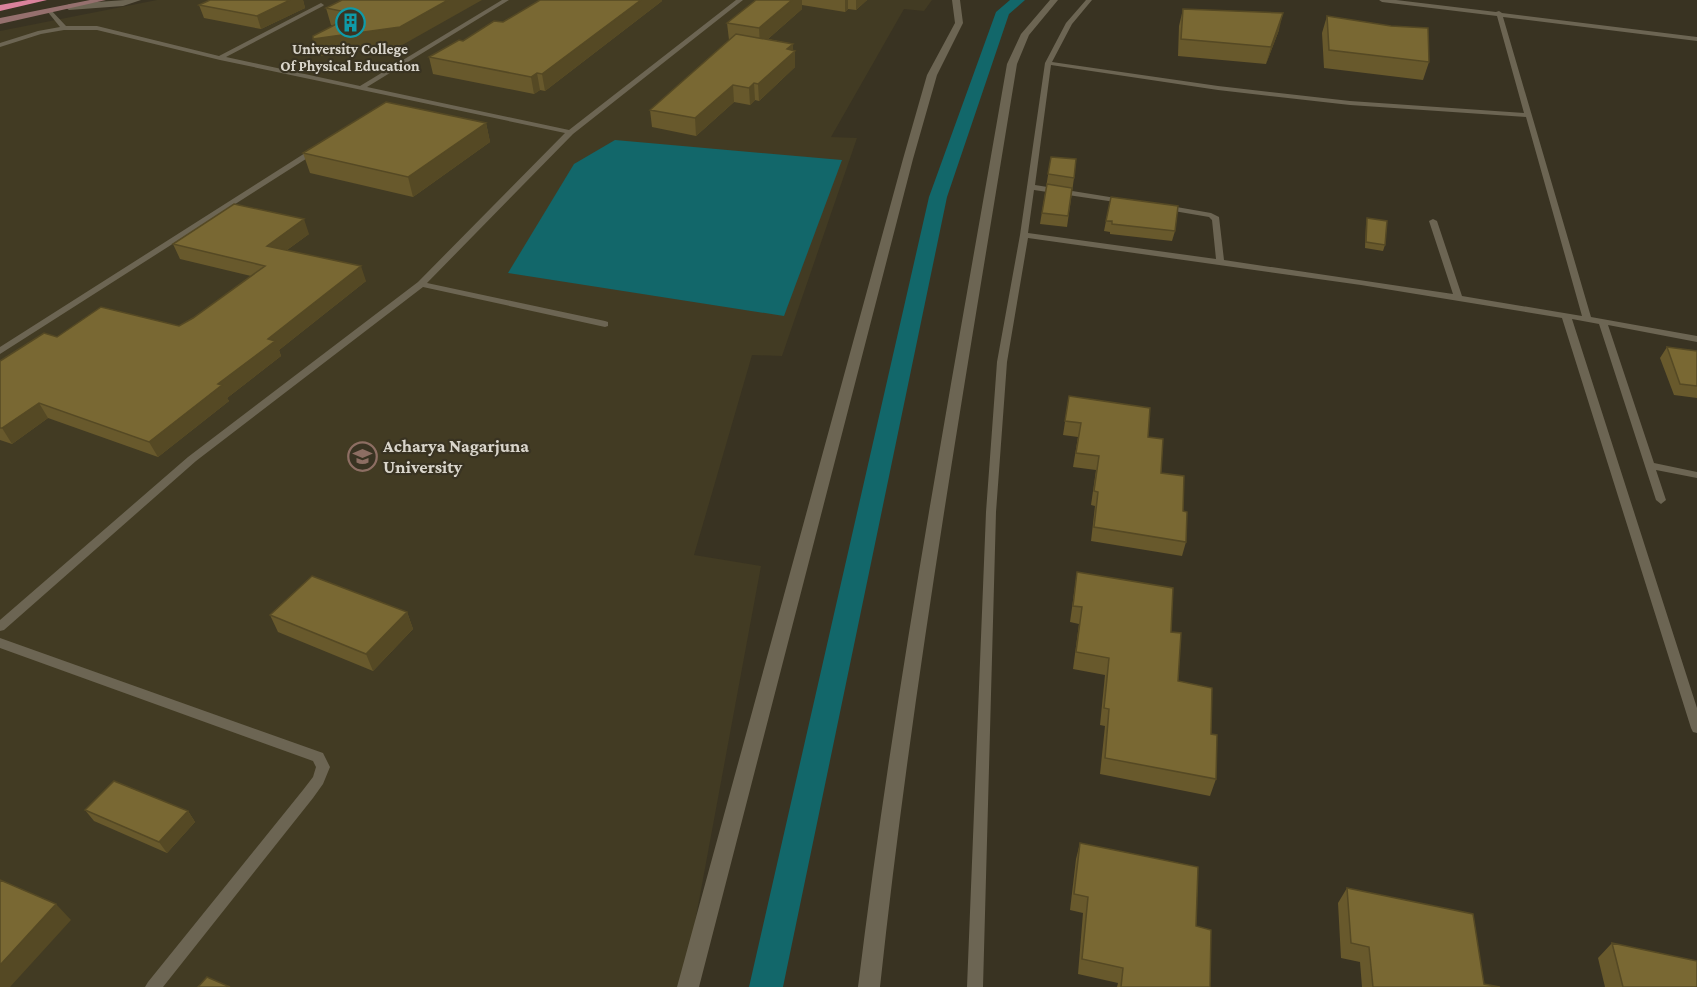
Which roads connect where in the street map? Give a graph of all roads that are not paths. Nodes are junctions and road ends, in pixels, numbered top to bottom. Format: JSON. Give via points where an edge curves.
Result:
{"nodes":[{"id":1,"x":42,"y":0,"type":"edge"},
{"id":2,"x":102,"y":0,"type":"edge"},
{"id":3,"x":137,"y":0,"type":"edge"},
{"id":4,"x":506,"y":0,"type":"edge"},
{"id":5,"x":740,"y":0,"type":"edge"},
{"id":6,"x":956,"y":0,"type":"edge"},
{"id":7,"x":1054,"y":0,"type":"edge"},
{"id":8,"x":1089,"y":0,"type":"edge"},
{"id":9,"x":1382,"y":0,"type":"edge"},
{"id":10,"x":321,"y":5,"type":"dead end"},
{"id":11,"x":69,"y":7,"type":"junction"},
{"id":12,"x":0,"y":8,"type":"edge"},
{"id":13,"x":50,"y":11,"type":"junction"},
{"id":14,"x":1499,"y":14,"type":"junction"},
{"id":15,"x":0,"y":21,"type":"edge"},
{"id":16,"x":64,"y":28,"type":"junction"},
{"id":17,"x":1697,"y":39,"type":"edge"},
{"id":18,"x":0,"y":45,"type":"edge"},
{"id":19,"x":220,"y":58,"type":"junction"},
{"id":20,"x":1048,"y":63,"type":"junction"},
{"id":21,"x":361,"y":88,"type":"junction"},
{"id":22,"x":400,"y":96,"type":"junction"},
{"id":23,"x":390,"y":102,"type":"edge"},
{"id":24,"x":1527,"y":115,"type":"junction"},
{"id":25,"x":570,"y":132,"type":"junction"},
{"id":26,"x":320,"y":147,"type":"edge"},
{"id":27,"x":1031,"y":187,"type":"junction"},
{"id":28,"x":1136,"y":203,"type":"edge"},
{"id":29,"x":1160,"y":207,"type":"edge"},
{"id":30,"x":1433,"y":221,"type":"dead end"},
{"id":31,"x":1024,"y":235,"type":"junction"},
{"id":32,"x":1220,"y":262,"type":"junction"},
{"id":33,"x":421,"y":284,"type":"junction"},
{"id":34,"x":1458,"y":298,"type":"junction"},
{"id":35,"x":1566,"y":315,"type":"junction"},
{"id":36,"x":1587,"y":318,"type":"junction"},
{"id":37,"x":1602,"y":321,"type":"junction"},
{"id":38,"x":605,"y":324,"type":"dead end"},
{"id":39,"x":1697,"y":339,"type":"edge"},
{"id":40,"x":0,"y":351,"type":"edge"},
{"id":41,"x":1649,"y":465,"type":"junction"},
{"id":42,"x":1697,"y":475,"type":"edge"},
{"id":43,"x":1661,"y":500,"type":"dead end"},
{"id":44,"x":0,"y":627,"type":"edge"},
{"id":45,"x":0,"y":643,"type":"edge"},
{"id":46,"x":1697,"y":729,"type":"edge"},
{"id":47,"x":153,"y":987,"type":"edge"},
{"id":48,"x":688,"y":987,"type":"edge"},
{"id":49,"x":869,"y":987,"type":"edge"},
{"id":50,"x":975,"y":987,"type":"edge"}],
"edges":[{"from":1,"to":12,"type":"highway"},
{"from":2,"to":11,"type":"main road"},
{"from":3,"to":11,"type":"street"},
{"from":4,"to":21,"type":"lane"},
{"from":5,"to":25,"type":"lane"},
{"from":6,"to":48,"type":"street","via":[[959,23],[932,75],[908,159]]},
{"from":7,"to":49,"type":"street","via":[[1025,34],[1012,64],[924,586],[888,822]]},
{"from":8,"to":20,"type":"lane","via":[[1069,23]]},
{"from":9,"to":14,"type":"lane"},
{"from":10,"to":19,"type":"lane"},
{"from":11,"to":13,"type":"main road"},
{"from":13,"to":15,"type":"main road"},
{"from":13,"to":16,"type":"lane"},
{"from":14,"to":17,"type":"lane"},
{"from":14,"to":24,"type":"lane"},
{"from":16,"to":18,"type":"lane"},
{"from":16,"to":19,"type":"lane","via":[[97,28]]},
{"from":19,"to":21,"type":"lane"},
{"from":20,"to":24,"type":"lane","via":[[1350,103]]},
{"from":20,"to":27,"type":"lane"},
{"from":21,"to":22,"type":"lane"},
{"from":22,"to":23,"type":"lane"},
{"from":22,"to":25,"type":"lane"},
{"from":24,"to":36,"type":"lane"},
{"from":25,"to":33,"type":"lane"},
{"from":26,"to":40,"type":"lane"},
{"from":27,"to":28,"type":"lane"},
{"from":27,"to":31,"type":"lane"},
{"from":29,"to":32,"type":"lane","via":[[1214,217]]},
{"from":30,"to":34,"type":"lane"},
{"from":31,"to":32,"type":"lane"},
{"from":31,"to":50,"type":"lane","via":[[1002,362],[993,489]]},
{"from":32,"to":34,"type":"lane"},
{"from":33,"to":38,"type":"lane"},
{"from":33,"to":44,"type":"lane","via":[[192,459]]},
{"from":34,"to":35,"type":"lane"},
{"from":35,"to":36,"type":"lane"},
{"from":35,"to":46,"type":"lane"},
{"from":36,"to":37,"type":"lane"},
{"from":37,"to":39,"type":"lane"},
{"from":37,"to":41,"type":"lane"},
{"from":41,"to":42,"type":"lane"},
{"from":41,"to":43,"type":"lane"},
{"from":45,"to":47,"type":"lane","via":[[318,757],[323,767],[318,780]]}]}
